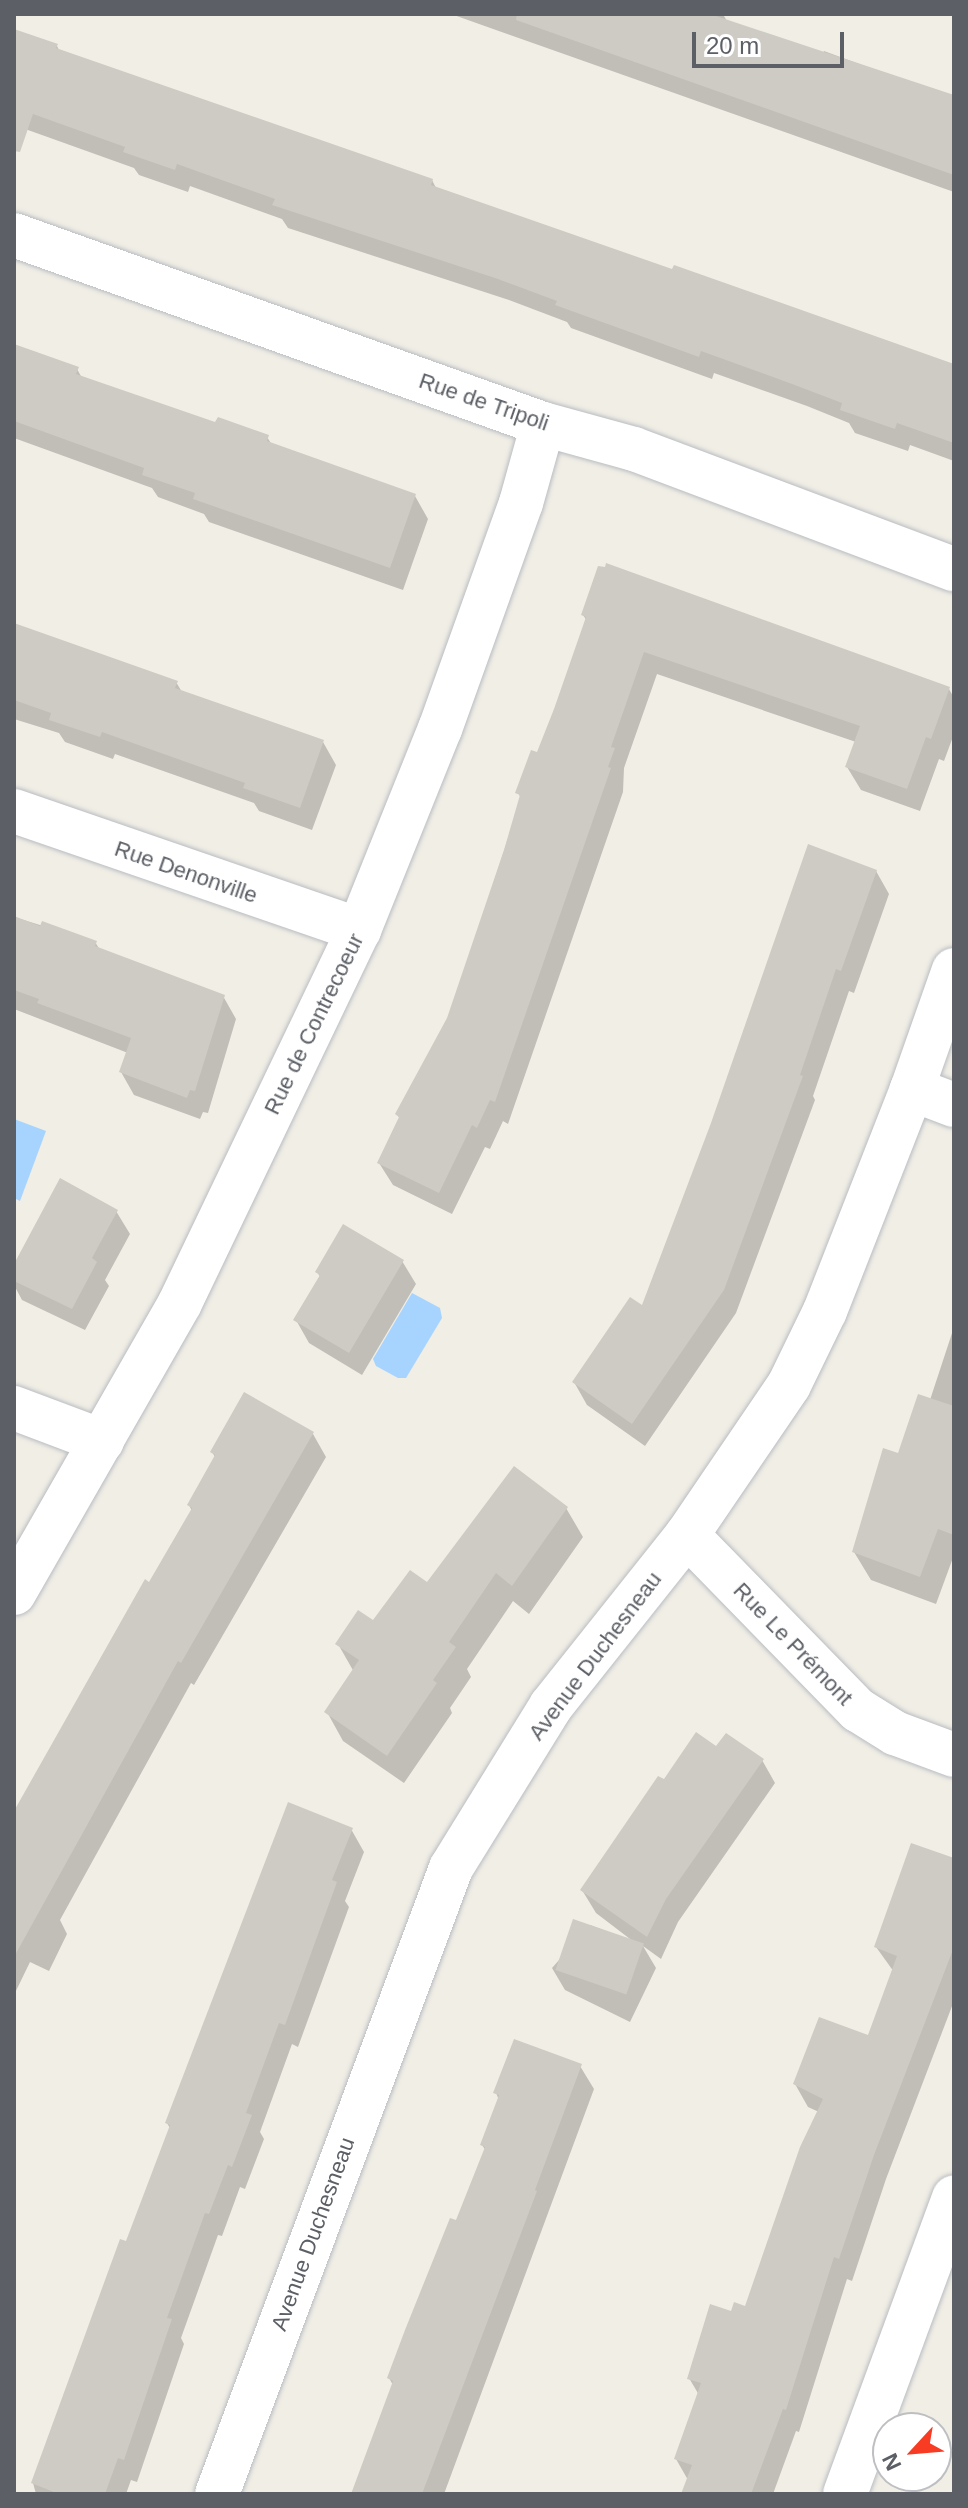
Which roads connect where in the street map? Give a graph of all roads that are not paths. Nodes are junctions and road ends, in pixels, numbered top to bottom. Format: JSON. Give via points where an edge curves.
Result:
{"nodes":[{"id":1,"x":14,"y":235,"type":"edge"},
{"id":2,"x":543,"y":424,"type":"junction"},
{"id":3,"x":954,"y":569,"type":"edge"},
{"id":4,"x":14,"y":811,"type":"edge"},
{"id":5,"x":359,"y":930,"type":"junction"},
{"id":6,"x":954,"y":970,"type":"edge"},
{"id":7,"x":912,"y":1089,"type":"junction"},
{"id":8,"x":954,"y":1105,"type":"edge"},
{"id":9,"x":14,"y":1408,"type":"edge"},
{"id":10,"x":102,"y":1441,"type":"junction"},
{"id":11,"x":687,"y":1535,"type":"junction"},
{"id":12,"x":14,"y":1593,"type":"edge"},
{"id":13,"x":954,"y":1755,"type":"edge"},
{"id":14,"x":954,"y":2197,"type":"edge"},
{"id":15,"x":217,"y":2494,"type":"edge"},
{"id":16,"x":845,"y":2494,"type":"edge"}],
"edges":[{"from":1,"to":2,"type":"street","name":"Rue de Tripoli"},
{"from":2,"to":3,"type":"street","name":"Rue de Tripoli","via":[[634,449]]},
{"from":2,"to":5,"type":"street","name":"Rue de Contrecoeur","via":[[521,503],[440,729]]},
{"from":4,"to":5,"type":"street","name":"Rue Denonville"},
{"from":5,"to":10,"type":"street","name":"Rue de Contrecoeur","via":[[180,1303]]},
{"from":6,"to":7,"type":"street","name":"Avenue Duchesneau"},
{"from":7,"to":8,"type":"street"},
{"from":7,"to":11,"type":"street","name":"Avenue Duchesneau","via":[[825,1311],[789,1385]]},
{"from":9,"to":10,"type":"street"},
{"from":10,"to":12,"type":"street","name":"Rue de Contrecoeur"},
{"from":11,"to":13,"type":"street","name":"Rue Le Prémont","via":[[858,1710],[895,1733]]},
{"from":11,"to":15,"type":"street","name":"Avenue Duchesneau","via":[[551,1706],[451,1868]]},
{"from":14,"to":16,"type":"street"}]}
